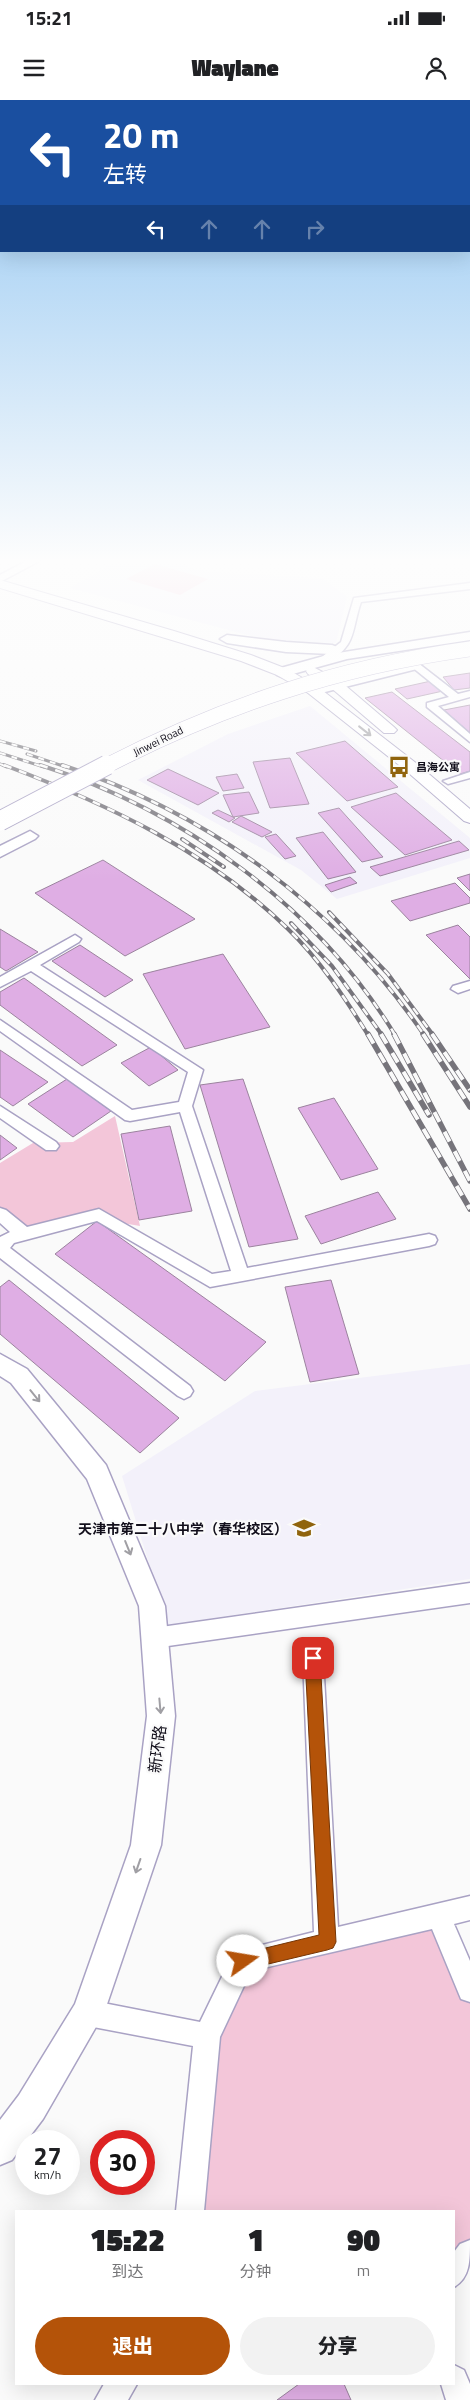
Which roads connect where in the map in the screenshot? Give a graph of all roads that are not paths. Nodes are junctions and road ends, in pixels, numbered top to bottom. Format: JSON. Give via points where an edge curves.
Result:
{"nodes":[{"id":1,"x":265,"y":665,"type":"edge"},
{"id":2,"x":340,"y":665,"type":"edge"},
{"id":3,"x":380,"y":665,"type":"edge"},
{"id":4,"x":414,"y":665,"type":"edge"},
{"id":5,"x":415,"y":665,"type":"edge"},
{"id":6,"x":302,"y":666,"type":"joint"},
{"id":7,"x":282,"y":672,"type":"junction"},
{"id":8,"x":335,"y":684,"type":"junction"},
{"id":9,"x":313,"y":690,"type":"junction"},
{"id":10,"x":470,"y":694,"type":"edge"},
{"id":11,"x":455,"y":697,"type":"junction"},
{"id":12,"x":470,"y":739,"type":"edge"},
{"id":13,"x":470,"y":776,"type":"edge"},
{"id":14,"x":448,"y":781,"type":"junction"},
{"id":15,"x":470,"y":799,"type":"edge"},
{"id":16,"x":0,"y":810,"type":"edge"},
{"id":17,"x":470,"y":818,"type":"edge"},
{"id":18,"x":0,"y":822,"type":"edge"},
{"id":19,"x":30,"y":836,"type":"dead end"},
{"id":20,"x":0,"y":852,"type":"edge"},
{"id":21,"x":75,"y":939,"type":"dead end"},
{"id":22,"x":31,"y":965,"type":"junction"},
{"id":23,"x":1,"y":982,"type":"edge"},
{"id":24,"x":0,"y":1024,"type":"edge"},
{"id":25,"x":185,"y":1106,"type":"junction"},
{"id":26,"x":0,"y":1111,"type":"edge"},
{"id":27,"x":51,"y":1146,"type":"dead end"},
{"id":28,"x":0,"y":1214,"type":"edge"},
{"id":29,"x":24,"y":1234,"type":"junction"},
{"id":30,"x":428,"y":1240,"type":"dead end"},
{"id":31,"x":0,"y":1248,"type":"edge"},
{"id":32,"x":241,"y":1275,"type":"junction"},
{"id":33,"x":0,"y":1364,"type":"edge"},
{"id":34,"x":184,"y":1391,"type":"dead end"},
{"id":35,"x":470,"y":1593,"type":"edge"},
{"id":36,"x":154,"y":1638,"type":"junction"},
{"id":37,"x":313,"y":1658,"type":"dead end"},
{"id":38,"x":470,"y":1908,"type":"edge"},
{"id":39,"x":438,"y":1915,"type":"junction"},
{"id":40,"x":327,"y":1942,"type":"junction"},
{"id":41,"x":470,"y":1990,"type":"edge"},
{"id":42,"x":88,"y":2013,"type":"junction"},
{"id":43,"x":207,"y":2036,"type":"junction"},
{"id":44,"x":0,"y":2148,"type":"edge"},
{"id":45,"x":190,"y":2210,"type":"edge"},
{"id":46,"x":470,"y":2254,"type":"edge"},
{"id":47,"x":455,"y":2272,"type":"edge"},
{"id":48,"x":455,"y":2383,"type":"edge"},
{"id":49,"x":121,"y":2385,"type":"edge"},
{"id":50,"x":110,"y":2400,"type":"edge"},
{"id":51,"x":461,"y":2400,"type":"edge"}],
"edges":[{"from":1,"to":7,"type":"main road"},
{"from":2,"to":16,"type":"main road","name":"Jinwei Road","via":[[226,701],[153,733]]},
{"from":3,"to":18,"type":"main road","name":"Jinwei Road","bridge":true,"via":[[254,700],[142,748]]},
{"from":4,"to":8,"type":"main road"},
{"from":5,"to":11,"type":"street"},
{"from":6,"to":7,"type":"main road"},
{"from":6,"to":8,"type":"main road"},
{"from":7,"to":9,"type":"main road"},
{"from":8,"to":9,"type":"main road"},
{"from":8,"to":14,"type":"main road"},
{"from":9,"to":17,"type":"main road","one_way":true},
{"from":10,"to":11,"type":"street"},
{"from":11,"to":12,"type":"street","via":[[431,705]]},
{"from":13,"to":14,"type":"street"},
{"from":14,"to":15,"type":"main road"},
{"from":19,"to":20,"type":"street"},
{"from":21,"to":22,"type":"street"},
{"from":22,"to":23,"type":"street"},
{"from":22,"to":25,"type":"street","via":[[196,1070]]},
{"from":24,"to":25,"type":"street","via":[[130,1116]]},
{"from":25,"to":32,"type":"street"},
{"from":26,"to":27,"type":"street"},
{"from":28,"to":29,"type":"street"},
{"from":29,"to":31,"type":"street","via":[[9,1238]]},
{"from":29,"to":32,"type":"street","via":[[99,1215],[210,1280]]},
{"from":30,"to":32,"type":"street"},
{"from":31,"to":34,"type":"street"},
{"from":33,"to":36,"type":"street","name":"新环路","one_way":true,"via":[[19,1376],[97,1472],[152,1606]]},
{"from":35,"to":36,"type":"street"},
{"from":36,"to":42,"type":"street","name":"新环路","one_way":true,"via":[[160,1716],[146,1846]]},
{"from":37,"to":40,"type":"street"},
{"from":38,"to":39,"type":"street"},
{"from":39,"to":40,"type":"street"},
{"from":39,"to":41,"type":"street"},
{"from":40,"to":43,"type":"street","via":[[243,1961]]},
{"from":42,"to":43,"type":"street"},
{"from":42,"to":44,"type":"street","name":"新环路","via":[[31,2107]]},
{"from":43,"to":45,"type":"street"},
{"from":46,"to":47,"type":"street"},
{"from":48,"to":51,"type":"street"},
{"from":49,"to":50,"type":"street"}]}
